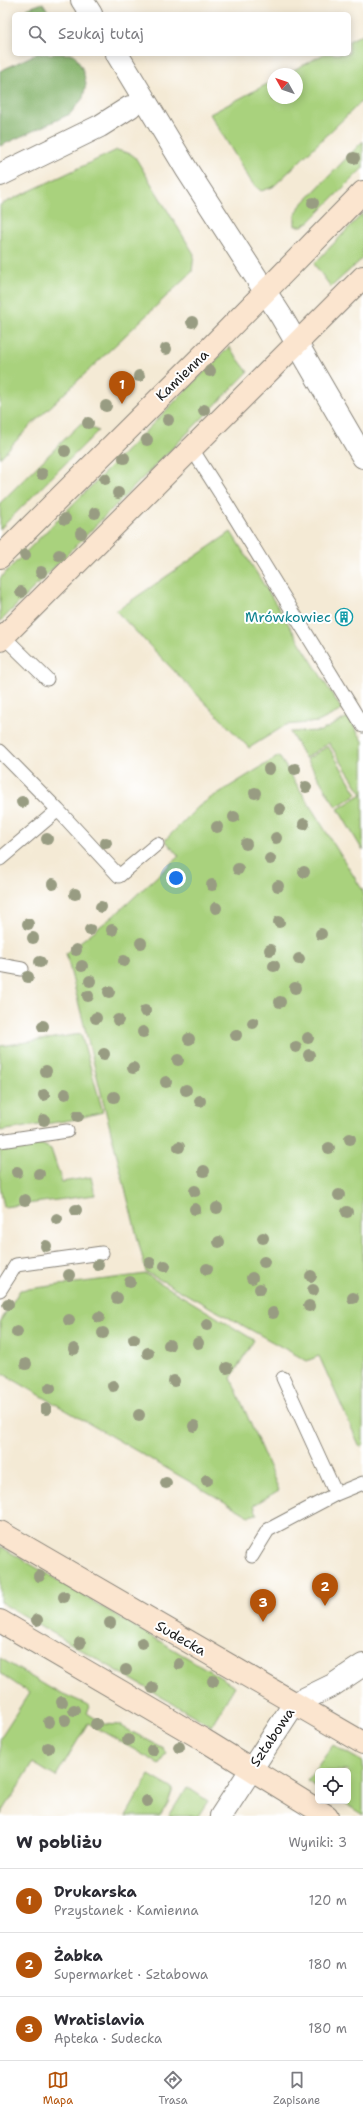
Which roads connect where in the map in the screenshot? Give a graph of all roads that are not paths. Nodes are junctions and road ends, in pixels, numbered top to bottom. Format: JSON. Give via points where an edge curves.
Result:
{"nodes":[{"id":1,"x":82,"y":0,"type":"edge"},
{"id":2,"x":90,"y":12,"type":"edge"},
{"id":3,"x":118,"y":56,"type":"edge"},
{"id":4,"x":130,"y":107,"type":"dead end"},
{"id":5,"x":0,"y":175,"type":"edge"},
{"id":6,"x":363,"y":192,"type":"edge"},
{"id":7,"x":363,"y":277,"type":"edge"},
{"id":8,"x":266,"y":292,"type":"junction"},
{"id":9,"x":297,"y":344,"type":"junction"},
{"id":10,"x":192,"y":449,"type":"junction"},
{"id":11,"x":363,"y":457,"type":"edge"},
{"id":12,"x":0,"y":556,"type":"edge"},
{"id":13,"x":2,"y":639,"type":"edge"},
{"id":14,"x":47,"y":679,"type":"dead end"},
{"id":15,"x":363,"y":726,"type":"edge"},
{"id":16,"x":0,"y":751,"type":"edge"},
{"id":17,"x":58,"y":810,"type":"junction"},
{"id":18,"x":157,"y":844,"type":"dead end"},
{"id":19,"x":0,"y":859,"type":"edge"},
{"id":20,"x":0,"y":965,"type":"edge"},
{"id":21,"x":22,"y":969,"type":"dead end"},
{"id":22,"x":67,"y":1131,"type":"dead end"},
{"id":23,"x":0,"y":1142,"type":"edge"},
{"id":24,"x":102,"y":1252,"type":"dead end"},
{"id":25,"x":0,"y":1290,"type":"edge"},
{"id":26,"x":282,"y":1378,"type":"dead end"},
{"id":27,"x":363,"y":1482,"type":"edge"},
{"id":28,"x":336,"y":1494,"type":"junction"},
{"id":29,"x":0,"y":1532,"type":"edge"},
{"id":30,"x":252,"y":1556,"type":"dead end"},
{"id":31,"x":0,"y":1621,"type":"edge"},
{"id":32,"x":363,"y":1665,"type":"edge"},
{"id":33,"x":294,"y":1704,"type":"junction"},
{"id":34,"x":363,"y":1743,"type":"edge"},
{"id":35,"x":250,"y":1770,"type":"junction"},
{"id":36,"x":221,"y":1816,"type":"edge"},
{"id":37,"x":327,"y":1816,"type":"edge"}],
"edges":[{"from":1,"to":2,"type":"street"},
{"from":3,"to":8,"type":"street","via":[[186,170]]},
{"from":4,"to":5,"type":"street","via":[[100,126]]},
{"from":6,"to":8,"type":"street","name":"Kamienna"},
{"from":7,"to":9,"type":"street"},
{"from":8,"to":9,"type":"street"},
{"from":8,"to":12,"type":"street","name":"Kamienna"},
{"from":9,"to":10,"type":"street"},
{"from":9,"to":11,"type":"street"},
{"from":10,"to":13,"type":"street"},
{"from":10,"to":15,"type":"lane"},
{"from":13,"to":14,"type":"lane"},
{"from":16,"to":17,"type":"lane"},
{"from":17,"to":18,"type":"lane","via":[[119,876]]},
{"from":17,"to":19,"type":"lane"},
{"from":20,"to":21,"type":"lane"},
{"from":22,"to":23,"type":"lane"},
{"from":24,"to":25,"type":"lane","via":[[16,1265]]},
{"from":26,"to":28,"type":"lane"},
{"from":27,"to":28,"type":"lane"},
{"from":28,"to":30,"type":"lane","via":[[268,1530]]},
{"from":29,"to":33,"type":"street","name":"Sudecka"},
{"from":31,"to":35,"type":"street","via":[[204,1740]]},
{"from":32,"to":33,"type":"street","name":"Sztabowa","via":[[333,1685]]},
{"from":33,"to":34,"type":"street","name":"Sudecka"},
{"from":33,"to":35,"type":"street","name":"Sztabowa"},
{"from":35,"to":36,"type":"street","name":"Sztabowa"},
{"from":35,"to":37,"type":"street"}]}
